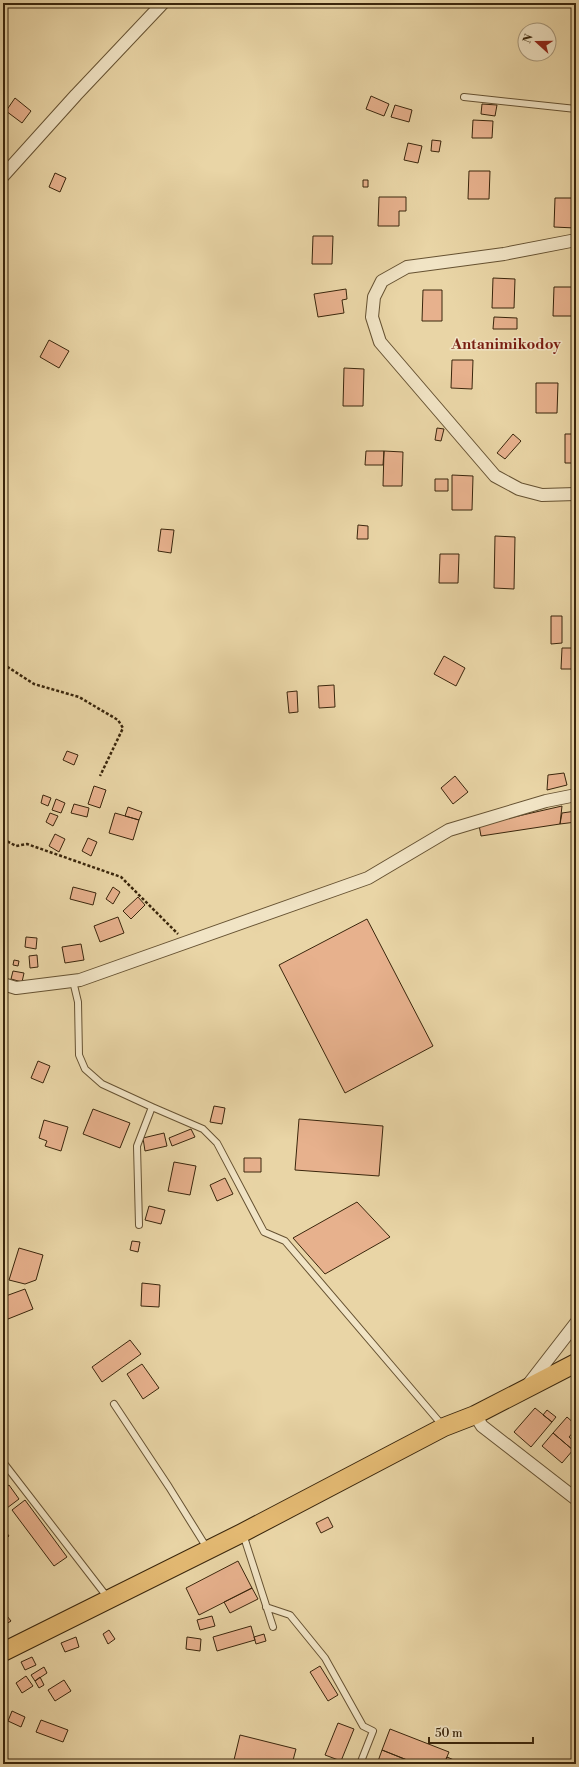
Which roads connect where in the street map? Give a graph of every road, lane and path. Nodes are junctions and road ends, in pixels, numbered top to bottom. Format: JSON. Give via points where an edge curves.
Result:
{"nodes":[{"id":1,"x":163,"y":3,"type":"edge"},
{"id":2,"x":464,"y":97,"type":"dead end"},
{"id":3,"x":576,"y":109,"type":"edge"},
{"id":4,"x":3,"y":176,"type":"edge"},
{"id":5,"x":576,"y":240,"type":"edge"},
{"id":6,"x":576,"y":494,"type":"edge"},
{"id":7,"x":3,"y":664,"type":"edge"},
{"id":8,"x":100,"y":776,"type":"dead end"},
{"id":9,"x":576,"y":795,"type":"edge"},
{"id":10,"x":3,"y":839,"type":"edge"},
{"id":11,"x":186,"y":942,"type":"junction"},
{"id":12,"x":73,"y":981,"type":"junction"},
{"id":13,"x":3,"y":984,"type":"edge"},
{"id":14,"x":152,"y":1107,"type":"junction"},
{"id":15,"x":139,"y":1225,"type":"dead end"},
{"id":16,"x":576,"y":1323,"type":"edge"},
{"id":17,"x":576,"y":1362,"type":"edge"},
{"id":18,"x":526,"y":1387,"type":"junction"},
{"id":19,"x":114,"y":1404,"type":"dead end"},
{"id":20,"x":475,"y":1415,"type":"junction"},
{"id":21,"x":444,"y":1428,"type":"junction"},
{"id":22,"x":3,"y":1462,"type":"edge"},
{"id":23,"x":576,"y":1499,"type":"edge"},
{"id":24,"x":242,"y":1533,"type":"junction"},
{"id":25,"x":208,"y":1550,"type":"junction"},
{"id":26,"x":109,"y":1599,"type":"junction"},
{"id":27,"x":266,"y":1607,"type":"junction"},
{"id":28,"x":273,"y":1627,"type":"dead end"},
{"id":29,"x":3,"y":1652,"type":"edge"},
{"id":30,"x":360,"y":1764,"type":"edge"}],
"edges":[{"from":1,"to":4,"type":"street"},
{"from":2,"to":3,"type":"lane"},
{"from":5,"to":6,"type":"street","via":[[504,254],[407,268],[382,280],[374,297],[372,317],[380,342],[495,476],[520,489],[542,495]]},
{"from":7,"to":8,"type":"path","via":[[34,684],[79,697],[118,720],[123,728]]},
{"from":9,"to":11,"type":"street","via":[[546,801],[448,830],[368,878]]},
{"from":10,"to":11,"type":"path","via":[[16,846],[27,844],[121,876]]},
{"from":11,"to":12,"type":"street"},
{"from":12,"to":13,"type":"street","via":[[16,988]]},
{"from":12,"to":14,"type":"lane","via":[[78,1002],[79,1055],[85,1069],[102,1084]]},
{"from":14,"to":15,"type":"lane","via":[[137,1146]]},
{"from":14,"to":21,"type":"lane","via":[[204,1129],[217,1143],[264,1232],[285,1242]]},
{"from":16,"to":18,"type":"street"},
{"from":17,"to":18,"type":"main road"},
{"from":18,"to":20,"type":"main road"},
{"from":19,"to":25,"type":"lane"},
{"from":20,"to":21,"type":"main road"},
{"from":20,"to":23,"type":"street","via":[[482,1426]]},
{"from":21,"to":24,"type":"main road"},
{"from":22,"to":26,"type":"lane"},
{"from":24,"to":25,"type":"main road"},
{"from":24,"to":27,"type":"lane"},
{"from":25,"to":26,"type":"main road"},
{"from":26,"to":29,"type":"main road"},
{"from":27,"to":28,"type":"lane"},
{"from":27,"to":30,"type":"lane","via":[[290,1615],[325,1658],[363,1726],[373,1731]]}]}
